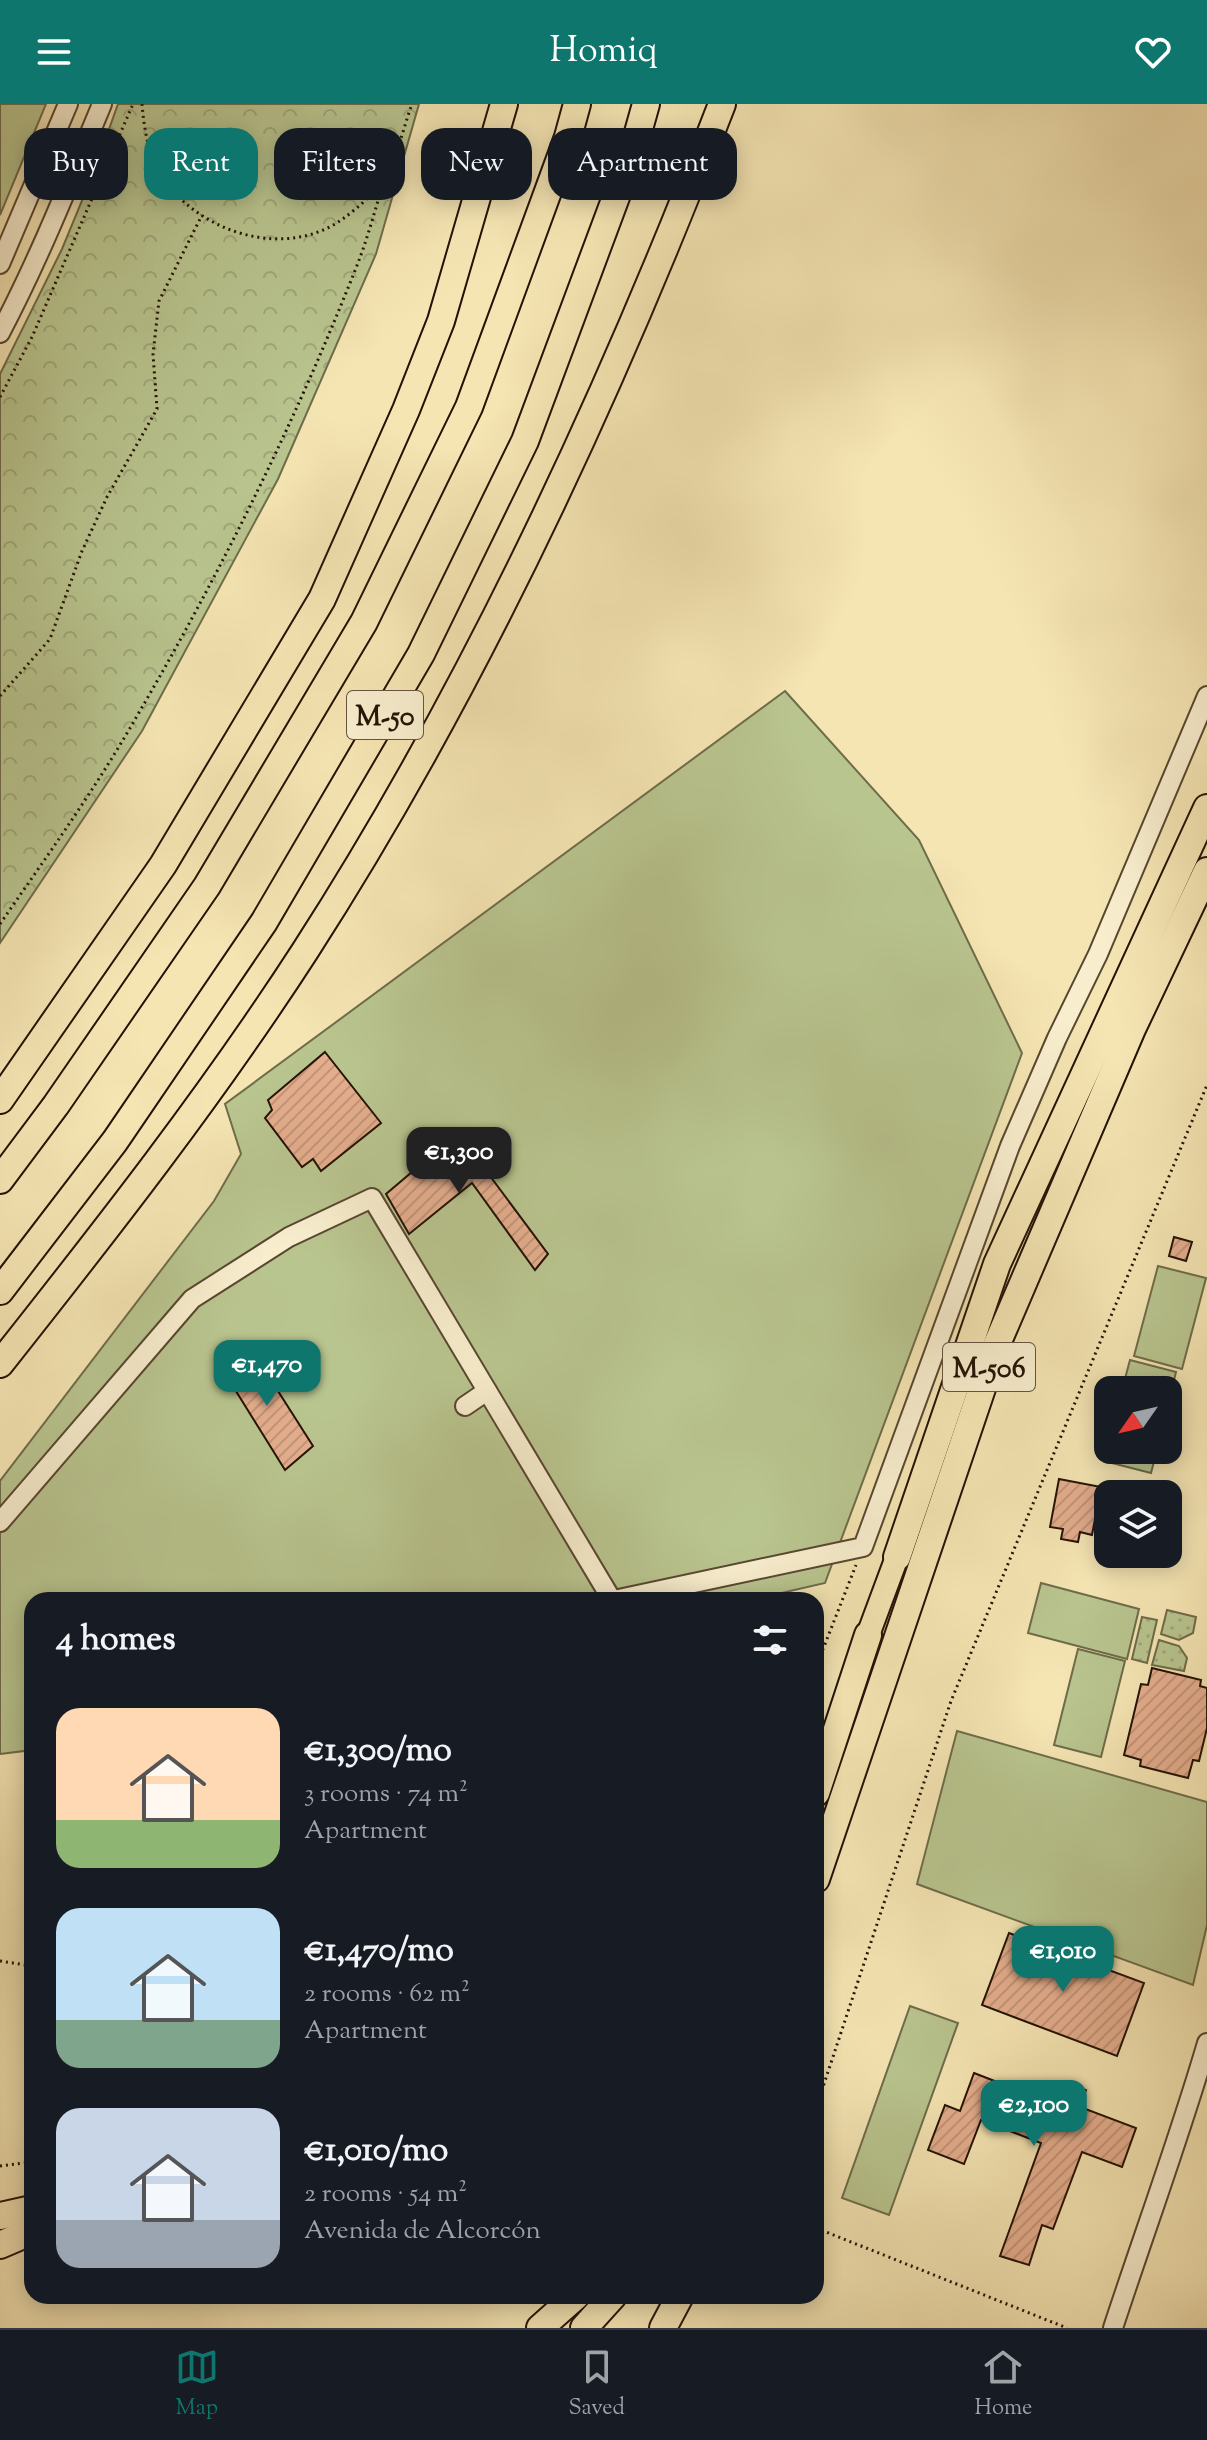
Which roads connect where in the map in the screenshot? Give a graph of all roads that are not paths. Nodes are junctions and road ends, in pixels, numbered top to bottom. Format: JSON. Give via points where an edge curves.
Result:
{"nodes":[{"id":1,"x":68,"y":104,"type":"edge"},
{"id":2,"x":102,"y":104,"type":"edge"},
{"id":3,"x":504,"y":104,"type":"edge"},
{"id":4,"x":577,"y":104,"type":"edge"},
{"id":5,"x":646,"y":104,"type":"edge"},
{"id":6,"x":722,"y":104,"type":"edge"},
{"id":7,"x":0,"y":264,"type":"edge"},
{"id":8,"x":0,"y":333,"type":"edge"},
{"id":9,"x":1207,"y":696,"type":"edge"},
{"id":10,"x":1205,"y":811,"type":"edge"},
{"id":11,"x":1207,"y":871,"type":"edge"},
{"id":12,"x":0,"y":1100,"type":"edge"},
{"id":13,"x":0,"y":1180,"type":"edge"},
{"id":14,"x":0,"y":1291,"type":"edge"},
{"id":15,"x":0,"y":1364,"type":"edge"},
{"id":16,"x":487,"y":1391,"type":"junction"},
{"id":17,"x":465,"y":1406,"type":"dead end"},
{"id":18,"x":0,"y":1522,"type":"edge"},
{"id":19,"x":897,"y":1557,"type":"joint"},
{"id":20,"x":608,"y":1592,"type":"edge"},
{"id":21,"x":651,"y":1592,"type":"edge"},
{"id":22,"x":868,"y":1635,"type":"junction"},
{"id":23,"x":824,"y":1734,"type":"edge"},
{"id":24,"x":824,"y":1769,"type":"edge"},
{"id":25,"x":854,"y":1771,"type":"junction"},
{"id":26,"x":824,"y":1856,"type":"edge"},
{"id":27,"x":824,"y":1875,"type":"edge"},
{"id":28,"x":1207,"y":2043,"type":"edge"},
{"id":29,"x":24,"y":2211,"type":"edge"},
{"id":30,"x":0,"y":2216,"type":"edge"},
{"id":31,"x":24,"y":2236,"type":"edge"},
{"id":32,"x":0,"y":2245,"type":"edge"},
{"id":33,"x":546,"y":2304,"type":"edge"},
{"id":34,"x":567,"y":2304,"type":"edge"},
{"id":35,"x":606,"y":2304,"type":"edge"},
{"id":36,"x":676,"y":2304,"type":"edge"},
{"id":37,"x":521,"y":2328,"type":"edge"},
{"id":38,"x":540,"y":2328,"type":"edge"},
{"id":39,"x":584,"y":2328,"type":"edge"},
{"id":40,"x":663,"y":2328,"type":"edge"},
{"id":41,"x":1113,"y":2328,"type":"edge"}],
"edges":[{"from":1,"to":7,"type":"street"},
{"from":2,"to":8,"type":"street"},
{"from":3,"to":12,"type":"highway","via":[[441,321],[322,599],[163,865]]},
{"from":4,"to":13,"type":"highway","number":"M-50","via":[[469,407],[364,622],[207,886]]},
{"from":5,"to":14,"type":"highway","number":"M-50","via":[[525,441],[421,654],[264,922],[115,1141]]},
{"from":6,"to":15,"type":"highway","via":[[571,461],[465,679],[387,817],[230,1062]]},
{"from":9,"to":21,"type":"street","via":[[1010,1146],[863,1547]]},
{"from":10,"to":19,"type":"highway","number":"M-506","via":[[997,1264]]},
{"from":11,"to":25,"type":"highway","number":"M-506","via":[[1132,1029],[997,1344]]},
{"from":16,"to":17,"type":"street"},
{"from":16,"to":18,"type":"street","via":[[372,1198],[289,1237],[192,1299]]},
{"from":16,"to":20,"type":"street"},
{"from":19,"to":22,"type":"main road","number":"M-506"},
{"from":22,"to":23,"type":"highway","number":"M-506"},
{"from":22,"to":24,"type":"highway","number":"M-506"},
{"from":25,"to":26,"type":"highway","number":"M-506"},
{"from":25,"to":27,"type":"highway"},
{"from":28,"to":41,"type":"street"},
{"from":29,"to":30,"type":"highway"},
{"from":31,"to":32,"type":"highway"},
{"from":33,"to":37,"type":"highway"},
{"from":34,"to":38,"type":"highway"},
{"from":35,"to":39,"type":"highway"},
{"from":36,"to":40,"type":"highway"}]}
